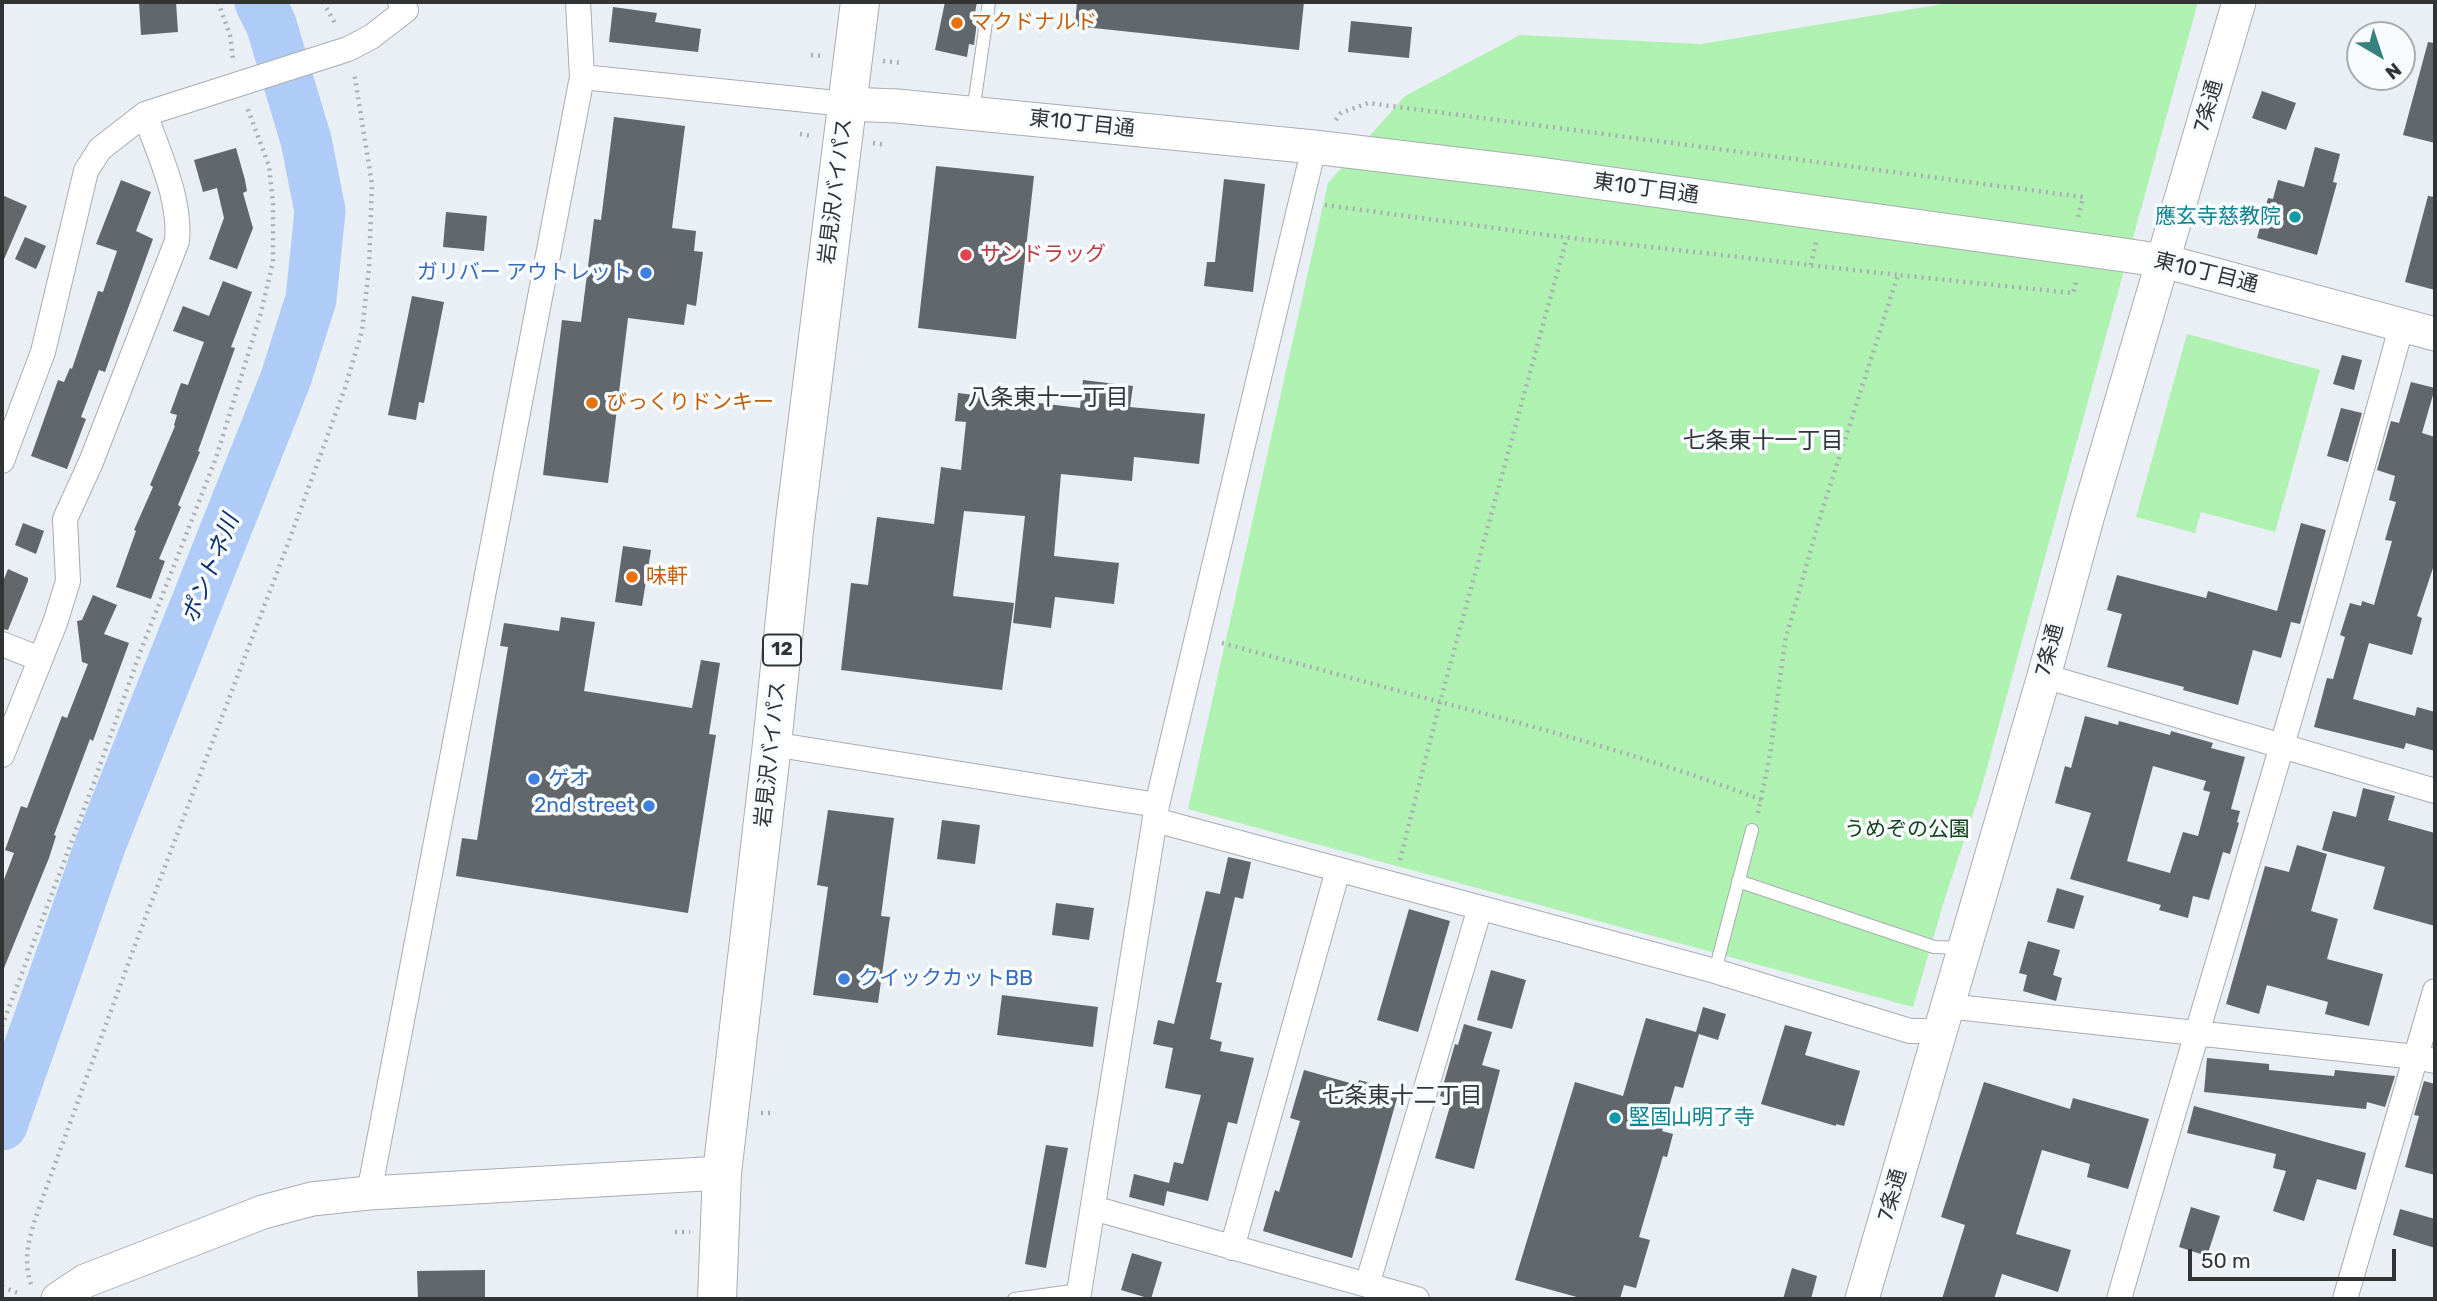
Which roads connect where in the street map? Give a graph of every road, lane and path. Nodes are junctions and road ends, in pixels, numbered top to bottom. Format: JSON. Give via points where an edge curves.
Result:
{"nodes":[{"id":1,"x":218,"y":2,"type":"edge"},
{"id":2,"x":578,"y":2,"type":"edge"},
{"id":3,"x":860,"y":2,"type":"edge"},
{"id":4,"x":989,"y":2,"type":"edge"},
{"id":5,"x":2239,"y":2,"type":"edge"},
{"id":6,"x":407,"y":4,"type":"edge"},
{"id":7,"x":339,"y":52,"type":"junction"},
{"id":8,"x":582,"y":77,"type":"junction"},
{"id":9,"x":245,"y":82,"type":"junction"},
{"id":10,"x":846,"y":104,"type":"junction"},
{"id":11,"x":973,"y":113,"type":"junction"},
{"id":12,"x":145,"y":114,"type":"junction"},
{"id":13,"x":1314,"y":147,"type":"junction"},
{"id":14,"x":1301,"y":202,"type":"junction"},
{"id":15,"x":2078,"y":218,"type":"dead end"},
{"id":16,"x":1567,"y":237,"type":"junction"},
{"id":17,"x":1816,"y":242,"type":"dead end"},
{"id":18,"x":2164,"y":261,"type":"junction"},
{"id":19,"x":1811,"y":265,"type":"junction"},
{"id":20,"x":1898,"y":275,"type":"junction"},
{"id":21,"x":2077,"y":279,"type":"dead end"},
{"id":22,"x":2402,"y":324,"type":"junction"},
{"id":23,"x":2435,"y":334,"type":"edge"},
{"id":24,"x":2,"y":461,"type":"edge"},
{"id":25,"x":1197,"y":636,"type":"junction"},
{"id":26,"x":2,"y":644,"type":"edge"},
{"id":27,"x":40,"y":659,"type":"junction"},
{"id":28,"x":2044,"y":676,"type":"junction"},
{"id":29,"x":1440,"y":702,"type":"junction"},
{"id":30,"x":772,"y":744,"type":"junction"},
{"id":31,"x":2283,"y":748,"type":"junction"},
{"id":32,"x":2,"y":755,"type":"edge"},
{"id":33,"x":2435,"y":791,"type":"edge"},
{"id":34,"x":1762,"y":800,"type":"junction"},
{"id":35,"x":1156,"y":812,"type":"junction"},
{"id":36,"x":1752,"y":830,"type":"joint"},
{"id":37,"x":1338,"y":870,"type":"junction"},
{"id":38,"x":1738,"y":881,"type":"junction"},
{"id":39,"x":1394,"y":885,"type":"junction"},
{"id":40,"x":1480,"y":908,"type":"junction"},
{"id":41,"x":1964,"y":948,"type":"junction"},
{"id":42,"x":1715,"y":971,"type":"junction"},
{"id":43,"x":2435,"y":991,"type":"edge"},
{"id":44,"x":1943,"y":1018,"type":"junction"},
{"id":45,"x":2,"y":1026,"type":"edge"},
{"id":46,"x":2196,"y":1033,"type":"junction"},
{"id":47,"x":2426,"y":1059,"type":"edge"},
{"id":48,"x":722,"y":1172,"type":"junction"},
{"id":49,"x":369,"y":1193,"type":"junction"},
{"id":50,"x":1093,"y":1208,"type":"junction"},
{"id":51,"x":1232,"y":1248,"type":"junction"},
{"id":52,"x":1367,"y":1285,"type":"junction"},
{"id":53,"x":3,"y":1287,"type":"edge"},
{"id":54,"x":45,"y":1292,"type":"edge"},
{"id":55,"x":21,"y":1294,"type":"dead end"},
{"id":56,"x":1079,"y":1295,"type":"edge"},
{"id":57,"x":717,"y":1299,"type":"edge"},
{"id":58,"x":1014,"y":1299,"type":"edge"},
{"id":59,"x":1417,"y":1299,"type":"edge"},
{"id":60,"x":1862,"y":1299,"type":"edge"},
{"id":61,"x":2119,"y":1299,"type":"edge"},
{"id":62,"x":2345,"y":1299,"type":"edge"}],
"edges":[{"from":1,"to":9,"type":"path"},
{"from":2,"to":8,"type":"street"},
{"from":3,"to":10,"type":"highway","name":"岩見沢バイパス","number":"12"},
{"from":4,"to":11,"type":"lane"},
{"from":5,"to":18,"type":"street","name":"7条通"},
{"from":6,"to":7,"type":"street","via":[[371,37]]},
{"from":7,"to":9,"type":"street"},
{"from":7,"to":54,"type":"path","via":[[358,85],[372,184],[362,331],[286,549],[27,1245],[27,1272]]},
{"from":8,"to":10,"type":"street"},
{"from":8,"to":49,"type":"street"},
{"from":9,"to":12,"type":"street"},
{"from":9,"to":45,"type":"path","via":[[269,166],[273,204],[272,262],[260,316],[216,458]]},
{"from":10,"to":11,"type":"street","name":"東10丁目通"},
{"from":10,"to":30,"type":"highway","name":"岩見沢バイパス","number":"12"},
{"from":11,"to":13,"type":"street","name":"東10丁目通"},
{"from":12,"to":24,"type":"street","via":[[100,149],[86,171],[43,352]]},
{"from":12,"to":27,"type":"street","via":[[172,193],[177,242],[65,519],[68,580]]},
{"from":13,"to":14,"type":"street"},
{"from":13,"to":15,"type":"path","via":[[1341,113],[1368,103],[2083,197]]},
{"from":13,"to":18,"type":"street","name":"東10丁目通"},
{"from":14,"to":16,"type":"path"},
{"from":14,"to":25,"type":"street"},
{"from":16,"to":19,"type":"path"},
{"from":16,"to":29,"type":"path"},
{"from":17,"to":19,"type":"path"},
{"from":18,"to":22,"type":"street","name":"東10丁目通"},
{"from":18,"to":28,"type":"street","name":"7条通"},
{"from":19,"to":20,"type":"path"},
{"from":20,"to":21,"type":"path","via":[[2073,293]]},
{"from":20,"to":34,"type":"path","via":[[1785,641]]},
{"from":22,"to":23,"type":"street","name":"東10丁目通"},
{"from":22,"to":31,"type":"street"},
{"from":25,"to":29,"type":"path"},
{"from":25,"to":35,"type":"street"},
{"from":26,"to":27,"type":"street"},
{"from":27,"to":32,"type":"street"},
{"from":28,"to":31,"type":"street"},
{"from":28,"to":41,"type":"street","name":"7条通"},
{"from":29,"to":34,"type":"path","via":[[1704,778]]},
{"from":29,"to":39,"type":"path"},
{"from":30,"to":35,"type":"street"},
{"from":30,"to":48,"type":"highway","name":"岩見沢バイパス","number":"12"},
{"from":31,"to":33,"type":"street"},
{"from":31,"to":46,"type":"street"},
{"from":34,"to":36,"type":"path"},
{"from":35,"to":37,"type":"street"},
{"from":35,"to":50,"type":"street"},
{"from":36,"to":38,"type":"lane"},
{"from":37,"to":39,"type":"street"},
{"from":37,"to":51,"type":"street"},
{"from":38,"to":41,"type":"lane","via":[[1934,947]]},
{"from":38,"to":42,"type":"lane"},
{"from":39,"to":40,"type":"street"},
{"from":40,"to":42,"type":"street"},
{"from":40,"to":52,"type":"street"},
{"from":41,"to":44,"type":"street","name":"7条通"},
{"from":42,"to":44,"type":"street","via":[[1910,1031]]},
{"from":43,"to":47,"type":"street"},
{"from":44,"to":46,"type":"street"},
{"from":44,"to":60,"type":"street","name":"7条通"},
{"from":46,"to":47,"type":"street"},
{"from":46,"to":61,"type":"street"},
{"from":47,"to":62,"type":"street"},
{"from":48,"to":49,"type":"street"},
{"from":48,"to":57,"type":"highway","name":"岩見沢バイパス","number":"12"},
{"from":49,"to":54,"type":"street","via":[[312,1199],[264,1212]]},
{"from":50,"to":51,"type":"street"},
{"from":50,"to":56,"type":"street"},
{"from":51,"to":52,"type":"street"},
{"from":52,"to":59,"type":"street"},
{"from":53,"to":55,"type":"path"},
{"from":56,"to":58,"type":"lane"}]}
